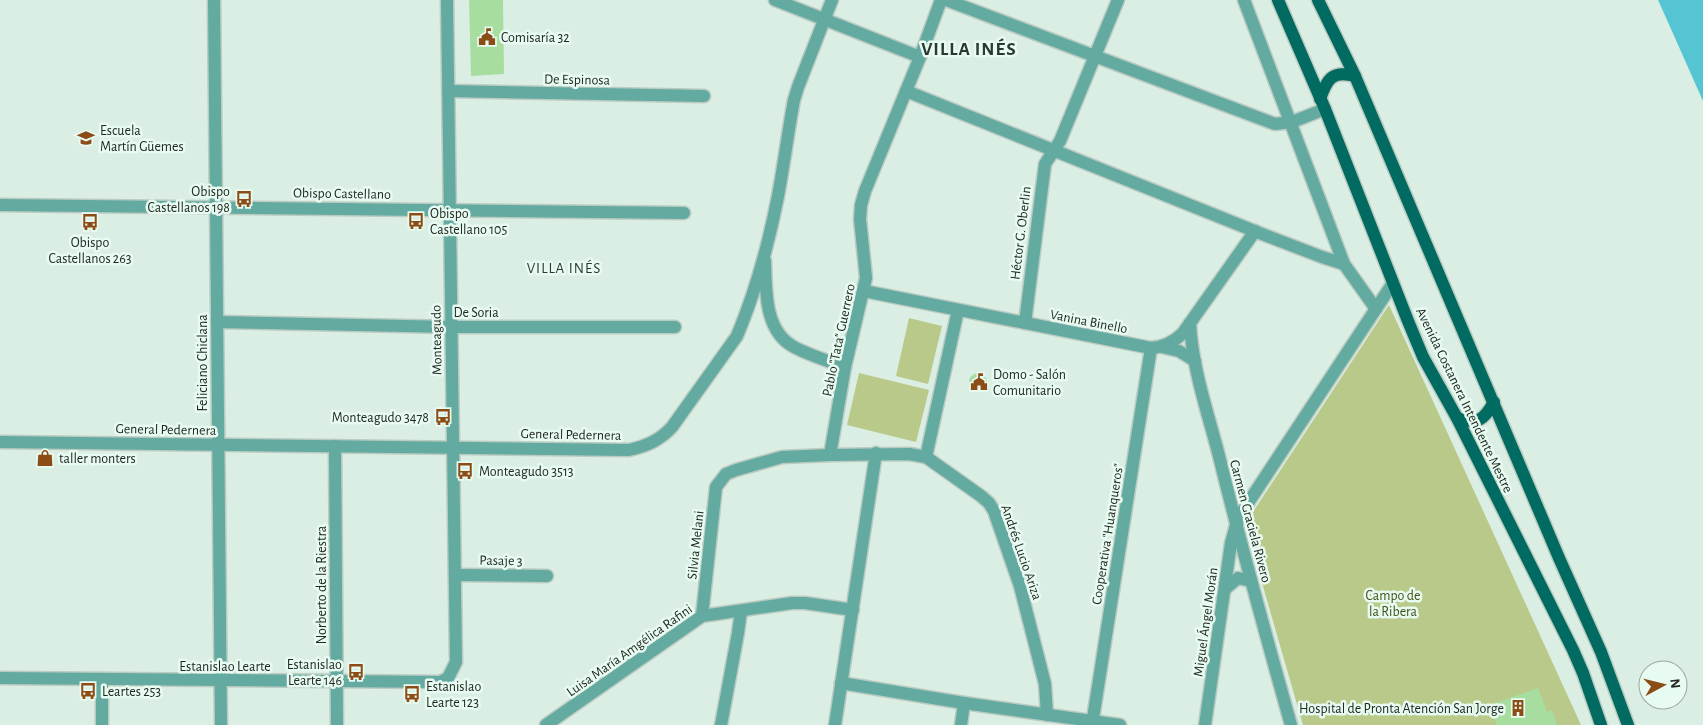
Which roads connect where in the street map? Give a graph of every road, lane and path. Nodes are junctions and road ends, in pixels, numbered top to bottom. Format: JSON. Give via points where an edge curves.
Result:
{"nodes":[{"id":1,"x":214,"y":0,"type":"edge"},
{"id":2,"x":447,"y":0,"type":"edge"},
{"id":3,"x":775,"y":0,"type":"edge"},
{"id":4,"x":832,"y":0,"type":"edge"},
{"id":5,"x":941,"y":0,"type":"edge"},
{"id":6,"x":946,"y":0,"type":"edge"},
{"id":7,"x":1118,"y":0,"type":"edge"},
{"id":8,"x":1244,"y":0,"type":"edge"},
{"id":9,"x":1278,"y":0,"type":"edge"},
{"id":10,"x":1318,"y":0,"type":"edge"},
{"id":11,"x":824,"y":20,"type":"junction"},
{"id":12,"x":1096,"y":56,"type":"junction"},
{"id":13,"x":920,"y":57,"type":"junction"},
{"id":14,"x":1355,"y":76,"type":"junction"},
{"id":15,"x":450,"y":91,"type":"junction"},
{"id":16,"x":906,"y":91,"type":"junction"},
{"id":17,"x":704,"y":96,"type":"dead end"},
{"id":18,"x":1323,"y":104,"type":"junction"},
{"id":19,"x":1292,"y":122,"type":"junction"},
{"id":20,"x":1054,"y":150,"type":"junction"},
{"id":21,"x":0,"y":205,"type":"edge"},
{"id":22,"x":216,"y":207,"type":"junction"},
{"id":23,"x":451,"y":209,"type":"junction"},
{"id":24,"x":684,"y":213,"type":"dead end"},
{"id":25,"x":1255,"y":231,"type":"junction"},
{"id":26,"x":1333,"y":237,"type":"junction"},
{"id":27,"x":764,"y":253,"type":"junction"},
{"id":28,"x":1316,"y":256,"type":"junction"},
{"id":29,"x":1344,"y":264,"type":"junction"},
{"id":30,"x":1393,"y":283,"type":"junction"},
{"id":31,"x":864,"y":291,"type":"junction"},
{"id":32,"x":1376,"y":309,"type":"junction"},
{"id":33,"x":958,"y":310,"type":"junction"},
{"id":34,"x":217,"y":322,"type":"junction"},
{"id":35,"x":1024,"y":323,"type":"junction"},
{"id":36,"x":1190,"y":323,"type":"junction"},
{"id":37,"x":451,"y":327,"type":"junction"},
{"id":38,"x":675,"y":328,"type":"dead end"},
{"id":39,"x":1156,"y":348,"type":"junction"},
{"id":40,"x":1195,"y":361,"type":"junction"},
{"id":41,"x":845,"y":367,"type":"junction"},
{"id":42,"x":1494,"y":402,"type":"junction"},
{"id":43,"x":1457,"y":418,"type":"junction"},
{"id":44,"x":0,"y":442,"type":"edge"},
{"id":45,"x":218,"y":444,"type":"junction"},
{"id":46,"x":335,"y":446,"type":"junction"},
{"id":47,"x":453,"y":447,"type":"junction"},
{"id":48,"x":876,"y":453,"type":"junction"},
{"id":49,"x":830,"y":455,"type":"junction"},
{"id":50,"x":926,"y":457,"type":"junction"},
{"id":51,"x":722,"y":478,"type":"joint"},
{"id":52,"x":1236,"y":525,"type":"junction"},
{"id":53,"x":455,"y":574,"type":"junction"},
{"id":54,"x":547,"y":576,"type":"dead end"},
{"id":55,"x":1251,"y":582,"type":"junction"},
{"id":56,"x":1225,"y":589,"type":"junction"},
{"id":57,"x":853,"y":610,"type":"junction"},
{"id":58,"x":741,"y":611,"type":"junction"},
{"id":59,"x":702,"y":616,"type":"junction"},
{"id":60,"x":0,"y":678,"type":"edge"},
{"id":61,"x":448,"y":678,"type":"joint"},
{"id":62,"x":102,"y":679,"type":"junction"},
{"id":63,"x":220,"y":681,"type":"junction"},
{"id":64,"x":337,"y":681,"type":"junction"},
{"id":65,"x":841,"y":683,"type":"junction"},
{"id":66,"x":964,"y":703,"type":"junction"},
{"id":67,"x":1048,"y":715,"type":"junction"},
{"id":68,"x":1092,"y":723,"type":"edge"},
{"id":69,"x":102,"y":725,"type":"edge"},
{"id":70,"x":221,"y":725,"type":"edge"},
{"id":71,"x":337,"y":725,"type":"edge"},
{"id":72,"x":546,"y":725,"type":"edge"},
{"id":73,"x":721,"y":725,"type":"edge"},
{"id":74,"x":835,"y":725,"type":"edge"},
{"id":75,"x":960,"y":725,"type":"edge"},
{"id":76,"x":1120,"y":725,"type":"edge"},
{"id":77,"x":1205,"y":725,"type":"edge"},
{"id":78,"x":1291,"y":725,"type":"edge"},
{"id":79,"x":1602,"y":725,"type":"edge"},
{"id":80,"x":1628,"y":725,"type":"edge"}],
"edges":[{"from":1,"to":22,"type":"street","name":"Feliciano Chiclana"},
{"from":2,"to":15,"type":"street","name":"Monteagudo"},
{"from":3,"to":11,"type":"street"},
{"from":4,"to":11,"type":"street","name":"General Pedernera"},
{"from":5,"to":13,"type":"street","name":"Pablo \"Tata\" Guerrero"},
{"from":6,"to":12,"type":"street"},
{"from":7,"to":12,"type":"street","name":"Héctor G. Oberlin"},
{"from":8,"to":19,"type":"street"},
{"from":9,"to":18,"type":"main road","name":"Avenida Costanera Intendente Mestre"},
{"from":10,"to":14,"type":"main road","name":"Avenida Costanera Intendente Mestre"},
{"from":11,"to":13,"type":"street"},
{"from":11,"to":27,"type":"street","name":"General Pedernera","via":[[794,100],[778,197]]},
{"from":12,"to":19,"type":"street","via":[[1270,123]]},
{"from":12,"to":20,"type":"street","name":"Héctor G. Oberlin"},
{"from":13,"to":16,"type":"street","name":"Pablo \"Tata\" Guerrero"},
{"from":14,"to":18,"type":"main road","via":[[1340,74],[1330,78],[1325,86]]},
{"from":14,"to":42,"type":"main road","name":"Avenida Costanera Intendente Mestre"},
{"from":15,"to":17,"type":"street","name":"De Espinosa"},
{"from":15,"to":23,"type":"street","name":"Monteagudo"},
{"from":16,"to":20,"type":"street"},
{"from":16,"to":31,"type":"street","name":"Pablo \"Tata\" Guerrero","via":[[864,190],[860,219],[866,278]]},
{"from":18,"to":19,"type":"street"},
{"from":18,"to":30,"type":"main road","name":"Avenida Costanera Intendente Mestre"},
{"from":19,"to":26,"type":"street"},
{"from":20,"to":25,"type":"street"},
{"from":20,"to":35,"type":"street","name":"Héctor G. Oberlin","via":[[1042,176]]},
{"from":21,"to":22,"type":"street","name":"Obispo Castellano"},
{"from":22,"to":23,"type":"street","name":"Obispo Castellano"},
{"from":22,"to":34,"type":"street","name":"Feliciano Chiclana"},
{"from":23,"to":24,"type":"street","name":"Obispo Castellano"},
{"from":23,"to":37,"type":"street","name":"Monteagudo"},
{"from":25,"to":28,"type":"street"},
{"from":25,"to":36,"type":"street"},
{"from":26,"to":28,"type":"street","via":[[1329,248]]},
{"from":26,"to":29,"type":"street"},
{"from":27,"to":41,"type":"street","via":[[768,309],[780,336],[793,347]]},
{"from":27,"to":47,"type":"street","name":"General Pedernera","via":[[737,336],[664,436],[646,446],[629,450]]},
{"from":28,"to":29,"type":"street"},
{"from":29,"to":32,"type":"street"},
{"from":30,"to":32,"type":"street"},
{"from":30,"to":43,"type":"main road","name":"Avenida Costanera Intendente Mestre","via":[[1423,357]]},
{"from":31,"to":33,"type":"street","name":"Vanina Binello"},
{"from":31,"to":41,"type":"street","name":"Pablo \"Tata\" Guerrero"},
{"from":32,"to":52,"type":"street"},
{"from":33,"to":35,"type":"street","name":"Vanina Binello"},
{"from":33,"to":50,"type":"street"},
{"from":34,"to":37,"type":"street","name":"De Soria"},
{"from":34,"to":45,"type":"street","name":"Feliciano Chiclana"},
{"from":35,"to":39,"type":"street","name":"Vanina Binello"},
{"from":36,"to":39,"type":"street","via":[[1177,339]]},
{"from":36,"to":40,"type":"street","name":"Carmen Graciela Rivero"},
{"from":37,"to":38,"type":"street","name":"De Soria"},
{"from":37,"to":47,"type":"street","name":"Monteagudo"},
{"from":39,"to":40,"type":"street","name":"Vanina Binello","via":[[1179,351]]},
{"from":39,"to":68,"type":"street","name":"Cooperativa \"Huanqueros\""},
{"from":40,"to":52,"type":"street","name":"Carmen Graciela Rivero"},
{"from":41,"to":49,"type":"street","name":"Pablo \"Tata\" Guerrero"},
{"from":42,"to":43,"type":"main road","via":[[1484,417],[1476,422]]},
{"from":42,"to":80,"type":"main road","name":"Avenida Costanera Intendente Mestre","via":[[1611,675]]},
{"from":43,"to":79,"type":"main road","name":"Avenida Costanera Intendente Mestre","via":[[1573,650]]},
{"from":44,"to":45,"type":"street","name":"General Pedernera"},
{"from":45,"to":46,"type":"street","name":"General Pedernera"},
{"from":45,"to":63,"type":"street","name":"Feliciano Chiclana"},
{"from":46,"to":47,"type":"street","name":"General Pedernera"},
{"from":46,"to":64,"type":"street","name":"Norberto de la Riestra"},
{"from":47,"to":53,"type":"street","name":"Monteagudo"},
{"from":48,"to":49,"type":"street","name":"Andrés Lucio Ariza"},
{"from":48,"to":50,"type":"street","name":"Andrés Lucio Ariza"},
{"from":48,"to":57,"type":"street"},
{"from":49,"to":51,"type":"street","name":"Andrés Lucio Ariza","via":[[775,459],[736,470]]},
{"from":50,"to":67,"type":"street","name":"Andrés Lucio Ariza","via":[[989,503],[994,511],[1020,586],[1045,684]]},
{"from":51,"to":59,"type":"street","name":"Silvia Melani","via":[[716,487]]},
{"from":52,"to":55,"type":"street","name":"Carmen Graciela Rivero"},
{"from":52,"to":56,"type":"street","name":"Miguel Ángel Morán"},
{"from":53,"to":54,"type":"street","name":"Pasaje 3"},
{"from":53,"to":61,"type":"street","name":"Monteagudo","via":[[456,662]]},
{"from":55,"to":56,"type":"street","via":[[1238,578]]},
{"from":55,"to":78,"type":"street","name":"Carmen Graciela Rivero"},
{"from":56,"to":77,"type":"street","name":"Miguel Ángel Morán"},
{"from":57,"to":58,"type":"street","name":"Luisa María Amgélica Rafini","via":[[805,603]]},
{"from":57,"to":65,"type":"street"},
{"from":58,"to":59,"type":"street","name":"Luisa María Amgélica Rafini"},
{"from":58,"to":73,"type":"street"},
{"from":59,"to":72,"type":"street","name":"Luisa María Amgélica Rafini"},
{"from":60,"to":62,"type":"street","name":"Estanislao Learte"},
{"from":61,"to":64,"type":"street","name":"Estanislao Learte","via":[[440,682]]},
{"from":62,"to":63,"type":"street","name":"Estanislao Learte"},
{"from":62,"to":69,"type":"street"},
{"from":63,"to":64,"type":"street","name":"Estanislao Learte"},
{"from":63,"to":70,"type":"street","name":"Feliciano Chiclana"},
{"from":64,"to":71,"type":"street","name":"Norberto de la Riestra"},
{"from":65,"to":66,"type":"street"},
{"from":65,"to":74,"type":"street"},
{"from":66,"to":67,"type":"street"},
{"from":66,"to":75,"type":"street"},
{"from":67,"to":68,"type":"street"},
{"from":68,"to":76,"type":"street"}]}
